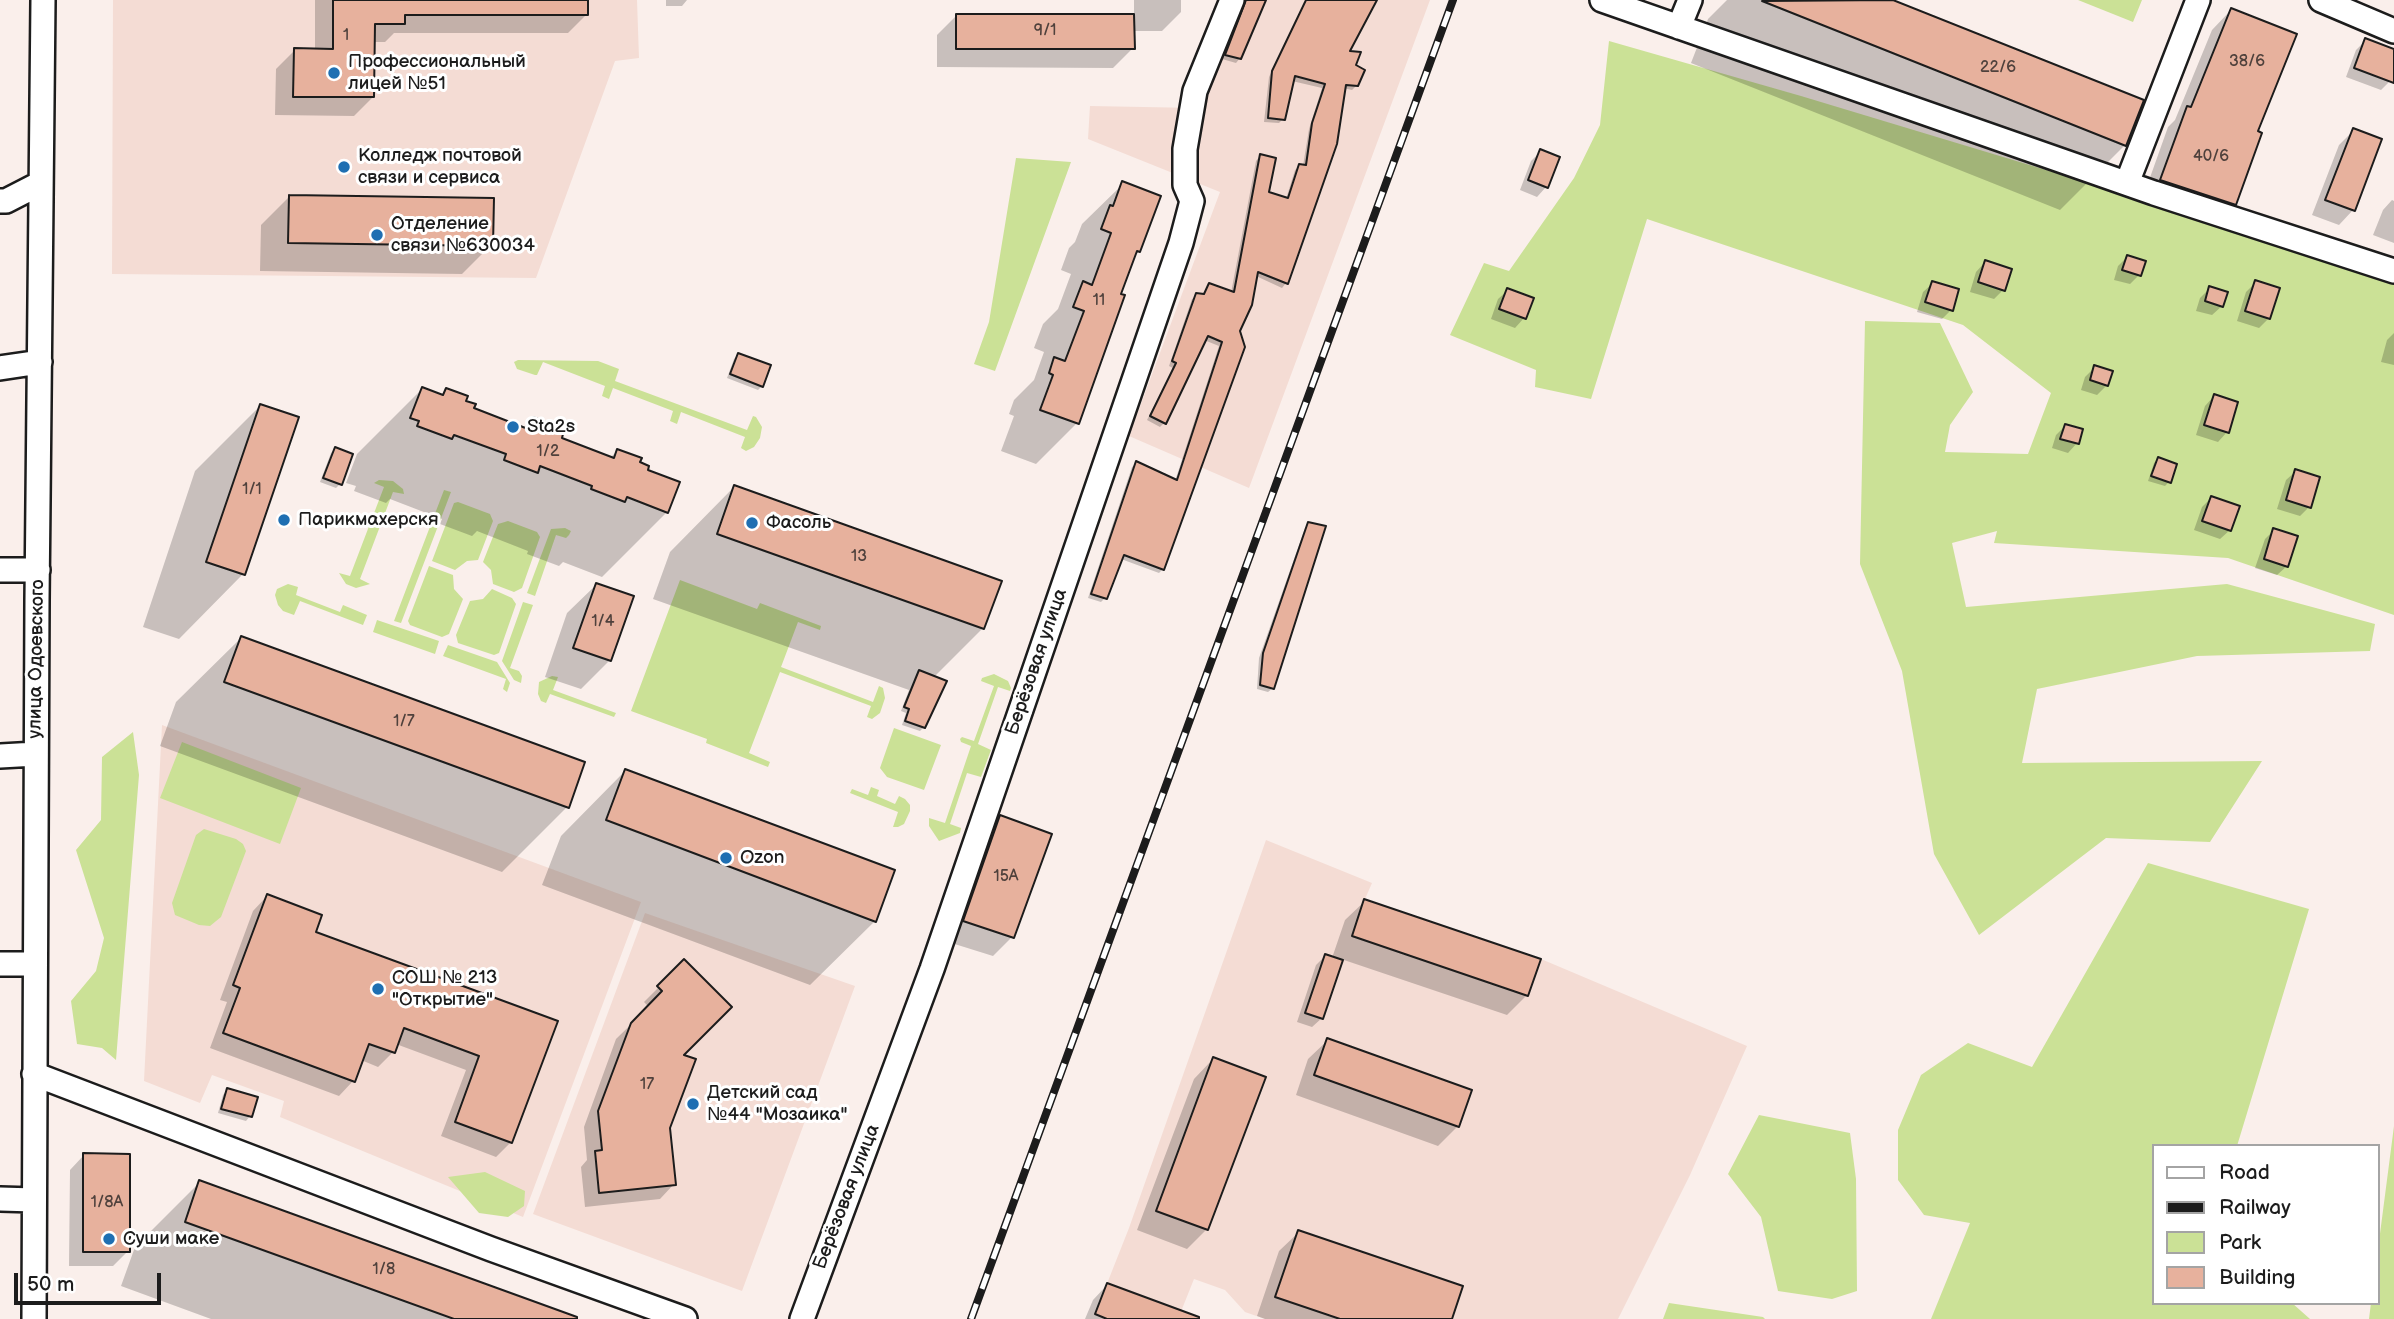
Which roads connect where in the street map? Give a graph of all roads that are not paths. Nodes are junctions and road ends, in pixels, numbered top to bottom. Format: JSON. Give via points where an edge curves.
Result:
{"nodes":[{"id":1,"x":43,"y":0,"type":"edge"},
{"id":2,"x":1232,"y":0,"type":"edge"},
{"id":3,"x":1602,"y":0,"type":"edge"},
{"id":4,"x":1690,"y":0,"type":"edge"},
{"id":5,"x":2197,"y":0,"type":"edge"},
{"id":6,"x":2321,"y":0,"type":"edge"},
{"id":7,"x":1679,"y":27,"type":"junction"},
{"id":8,"x":2394,"y":31,"type":"edge"},
{"id":9,"x":41,"y":183,"type":"junction"},
{"id":10,"x":2127,"y":183,"type":"junction"},
{"id":11,"x":0,"y":201,"type":"edge"},
{"id":12,"x":2394,"y":271,"type":"edge"},
{"id":13,"x":40,"y":362,"type":"junction"},
{"id":14,"x":0,"y":368,"type":"edge"},
{"id":15,"x":0,"y":570,"type":"edge"},
{"id":16,"x":38,"y":570,"type":"junction"},
{"id":17,"x":36,"y":754,"type":"junction"},
{"id":18,"x":0,"y":756,"type":"edge"},
{"id":19,"x":0,"y":964,"type":"edge"},
{"id":20,"x":35,"y":964,"type":"junction"},
{"id":21,"x":34,"y":1074,"type":"junction"},
{"id":22,"x":0,"y":1199,"type":"edge"},
{"id":23,"x":34,"y":1200,"type":"junction"},
{"id":24,"x":34,"y":1319,"type":"edge"},
{"id":25,"x":685,"y":1319,"type":"edge"},
{"id":26,"x":802,"y":1319,"type":"edge"}],
"edges":[{"from":1,"to":9,"type":"street","name":"улица Одоевского"},
{"from":2,"to":26,"type":"street","name":"Берёзовая улица","via":[[1195,91],[1185,162],[1185,186],[1192,201],[1181,243],[932,969]]},
{"from":3,"to":7,"type":"street"},
{"from":4,"to":7,"type":"street"},
{"from":5,"to":10,"type":"street"},
{"from":6,"to":8,"type":"street"},
{"from":7,"to":10,"type":"street"},
{"from":9,"to":11,"type":"street"},
{"from":9,"to":13,"type":"street","name":"улица Одоевского"},
{"from":10,"to":12,"type":"street"},
{"from":13,"to":14,"type":"street"},
{"from":13,"to":16,"type":"street","name":"улица Одоевского"},
{"from":15,"to":16,"type":"street"},
{"from":16,"to":17,"type":"street","name":"улица Одоевского"},
{"from":17,"to":18,"type":"street"},
{"from":17,"to":20,"type":"street","name":"улица Одоевского"},
{"from":19,"to":20,"type":"street"},
{"from":20,"to":21,"type":"street","name":"улица Одоевского"},
{"from":21,"to":23,"type":"street","name":"улица Одоевского"},
{"from":21,"to":25,"type":"street"},
{"from":22,"to":23,"type":"street"},
{"from":23,"to":24,"type":"street","name":"улица Одоевского"}]}
